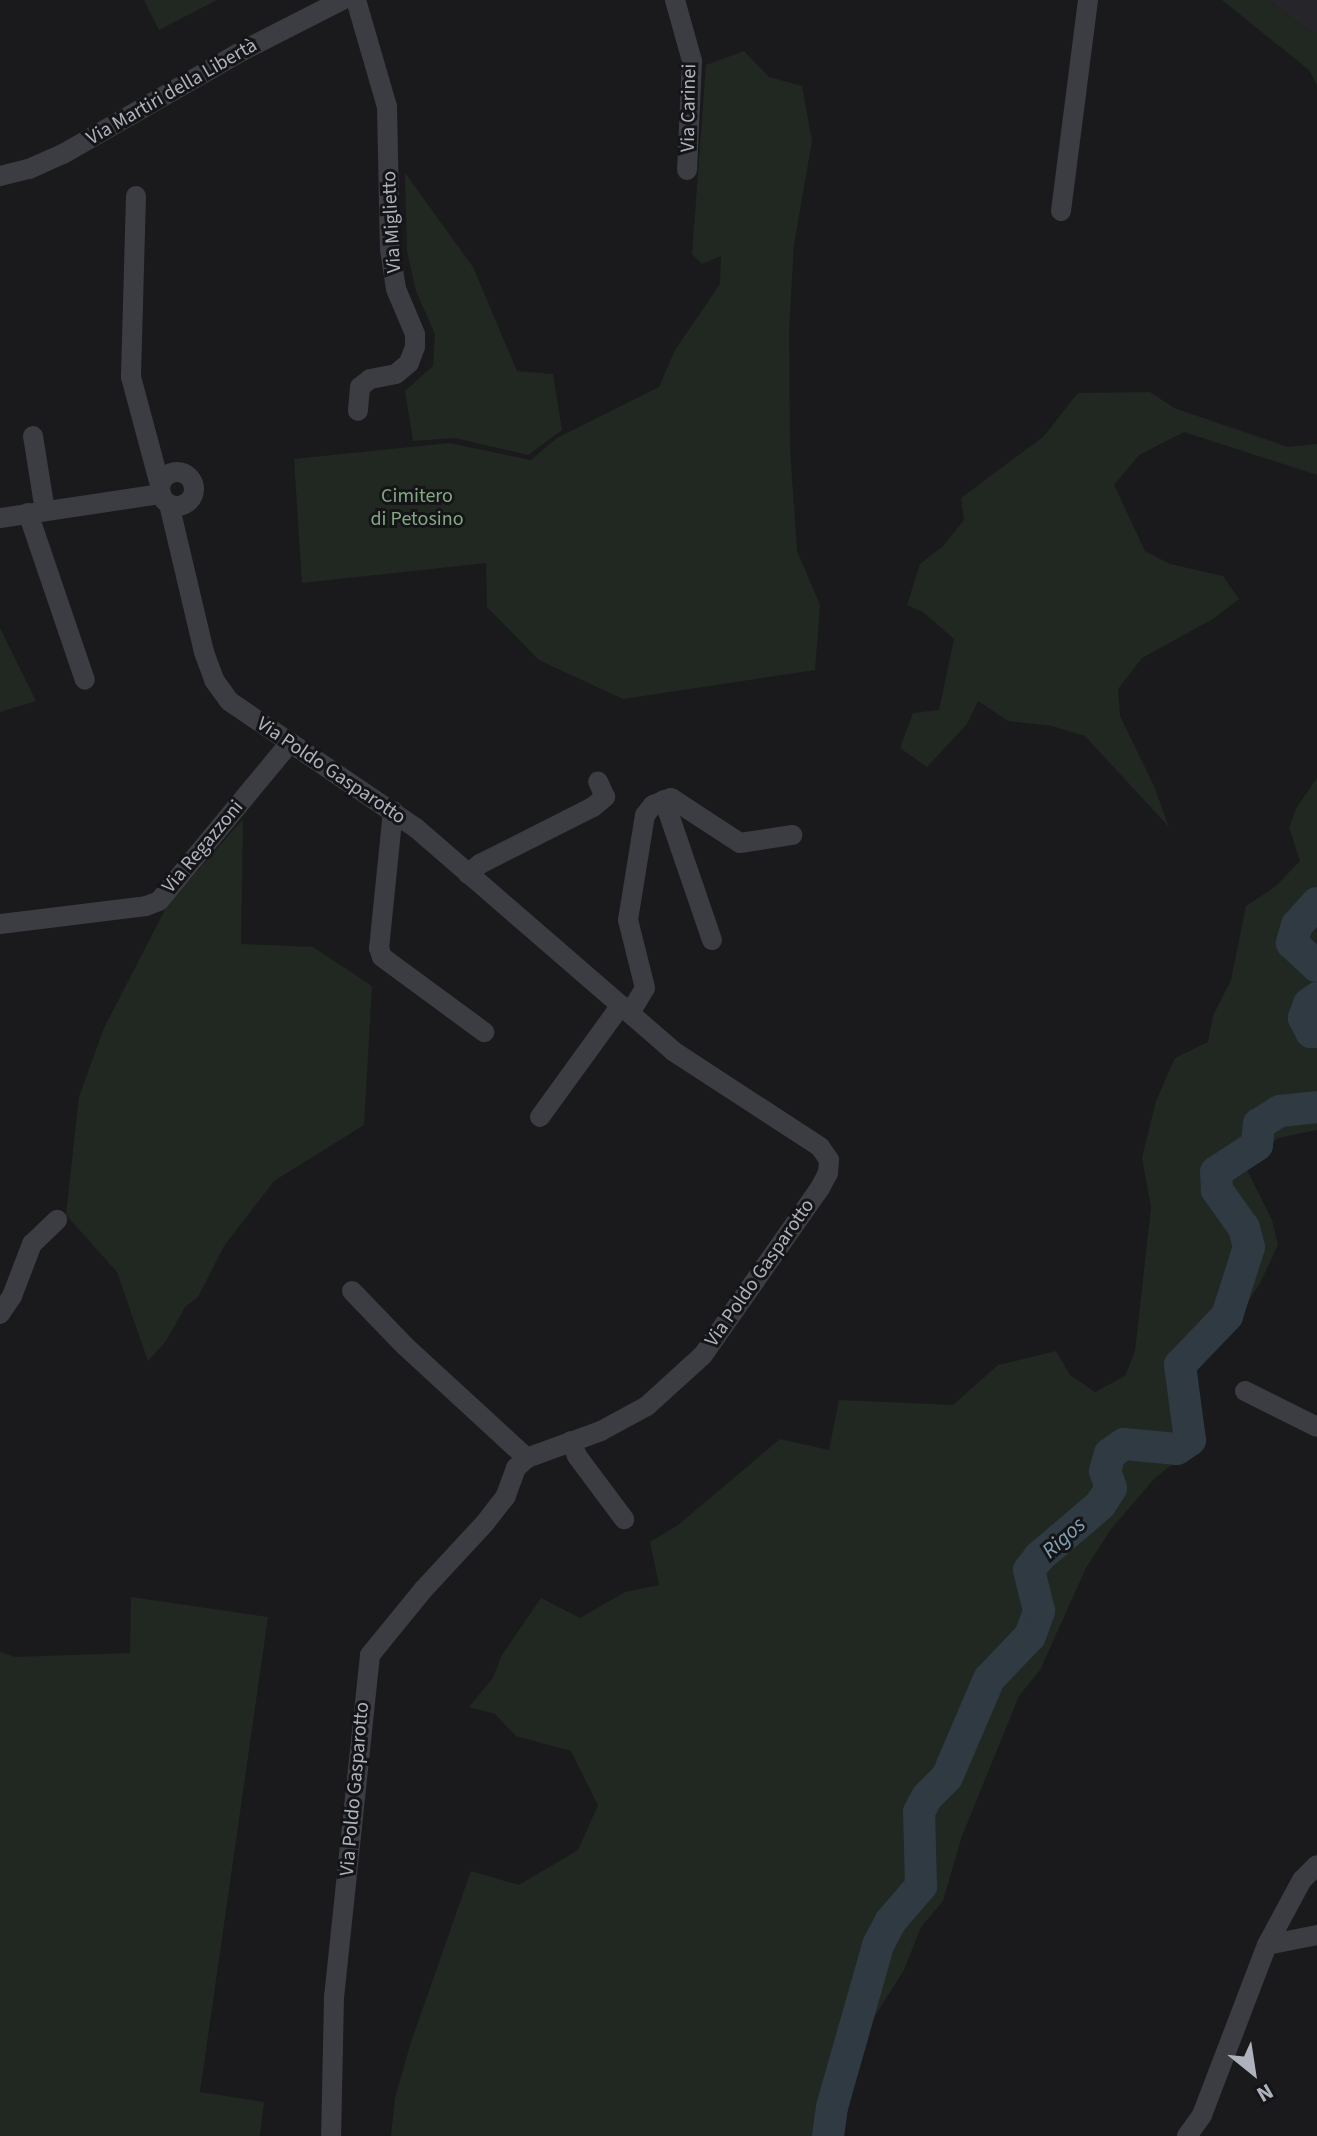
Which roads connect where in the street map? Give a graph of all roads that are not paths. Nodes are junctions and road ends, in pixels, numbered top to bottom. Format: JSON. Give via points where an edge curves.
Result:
{"nodes":[{"id":1,"x":356,"y":0,"type":"edge"},
{"id":2,"x":675,"y":0,"type":"edge"},
{"id":3,"x":1088,"y":0,"type":"edge"},
{"id":4,"x":334,"y":2,"type":"edge"},
{"id":5,"x":687,"y":170,"type":"dead end"},
{"id":6,"x":0,"y":176,"type":"edge"},
{"id":7,"x":136,"y":196,"type":"dead end"},
{"id":8,"x":1061,"y":211,"type":"dead end"},
{"id":9,"x":358,"y":411,"type":"dead end"},
{"id":10,"x":33,"y":436,"type":"dead end"},
{"id":11,"x":163,"y":494,"type":"junction"},
{"id":12,"x":190,"y":500,"type":"junction"},
{"id":13,"x":37,"y":512,"type":"junction"},
{"id":14,"x":0,"y":518,"type":"edge"},
{"id":15,"x":183,"y":558,"type":"junction"},
{"id":16,"x":85,"y":680,"type":"dead end"},
{"id":17,"x":289,"y":744,"type":"junction"},
{"id":18,"x":598,"y":781,"type":"dead end"},
{"id":19,"x":664,"y":800,"type":"junction"},
{"id":20,"x":393,"y":811,"type":"junction"},
{"id":21,"x":792,"y":835,"type":"dead end"},
{"id":22,"x":468,"y":874,"type":"junction"},
{"id":23,"x":0,"y":924,"type":"edge"},
{"id":24,"x":712,"y":940,"type":"dead end"},
{"id":25,"x":625,"y":1009,"type":"junction"},
{"id":26,"x":484,"y":1032,"type":"dead end"},
{"id":27,"x":540,"y":1117,"type":"dead end"},
{"id":28,"x":57,"y":1220,"type":"dead end"},
{"id":29,"x":352,"y":1291,"type":"dead end"},
{"id":30,"x":0,"y":1314,"type":"edge"},
{"id":31,"x":1245,"y":1391,"type":"dead end"},
{"id":32,"x":1317,"y":1427,"type":"edge"},
{"id":33,"x":571,"y":1441,"type":"junction"},
{"id":34,"x":527,"y":1458,"type":"junction"},
{"id":35,"x":624,"y":1519,"type":"dead end"},
{"id":36,"x":1317,"y":1865,"type":"edge"},
{"id":37,"x":1317,"y":1935,"type":"edge"},
{"id":38,"x":1267,"y":1945,"type":"junction"},
{"id":39,"x":331,"y":2136,"type":"edge"},
{"id":40,"x":1187,"y":2136,"type":"edge"}],
"edges":[{"from":1,"to":9,"type":"street","name":"Via Miglietto","via":[[387,107],[390,249],[396,289],[415,334],[409,363],[396,374],[370,379],[360,387]]},
{"from":2,"to":5,"type":"street","name":"Via Carinei","via":[[692,61]]},
{"from":3,"to":8,"type":"street"},
{"from":4,"to":6,"type":"street","name":"Via Martiri della Libertà","via":[[63,154]]},
{"from":7,"to":11,"type":"street","name":"Via Poldo Gasparotto","via":[[131,377]]},
{"from":10,"to":13,"type":"street"},
{"from":11,"to":12,"type":"street","via":[[180,506]]},
{"from":11,"to":12,"type":"street","via":[[171,473],[187,475],[194,484]]},
{"from":11,"to":13,"type":"street"},
{"from":11,"to":15,"type":"street","name":"Via Poldo Gasparotto"},
{"from":12,"to":15,"type":"street","name":"Via Poldo Gasparotto"},
{"from":13,"to":14,"type":"street"},
{"from":13,"to":16,"type":"street"},
{"from":15,"to":17,"type":"street","name":"Via Poldo Gasparotto","via":[[204,652],[220,692]]},
{"from":17,"to":20,"type":"street","name":"Via Poldo Gasparotto"},
{"from":17,"to":23,"type":"street","name":"Via Regazzoni","via":[[159,901]]},
{"from":18,"to":22,"type":"street","via":[[605,797],[593,807]]},
{"from":19,"to":21,"type":"street","via":[[679,802],[740,843]]},
{"from":19,"to":24,"type":"street"},
{"from":19,"to":25,"type":"street","via":[[645,815],[628,920],[645,988]]},
{"from":20,"to":22,"type":"street","name":"Via Poldo Gasparotto"},
{"from":20,"to":26,"type":"street","via":[[382,957]]},
{"from":22,"to":25,"type":"street","name":"Via Poldo Gasparotto"},
{"from":25,"to":27,"type":"street"},
{"from":25,"to":33,"type":"street","name":"Via Poldo Gasparotto","via":[[673,1051],[820,1147],[829,1160],[828,1173],[703,1355],[647,1406]]},
{"from":28,"to":30,"type":"street","via":[[32,1244]]},
{"from":29,"to":34,"type":"street"},
{"from":31,"to":32,"type":"street"},
{"from":33,"to":34,"type":"street","name":"Via Poldo Gasparotto"},
{"from":33,"to":35,"type":"street"},
{"from":34,"to":39,"type":"street","name":"Via Poldo Gasparotto","via":[[485,1523],[370,1655],[334,1997]]},
{"from":36,"to":38,"type":"street","via":[[1302,1880]]},
{"from":37,"to":38,"type":"street"},
{"from":38,"to":40,"type":"street","via":[[1202,2115]]}]}
